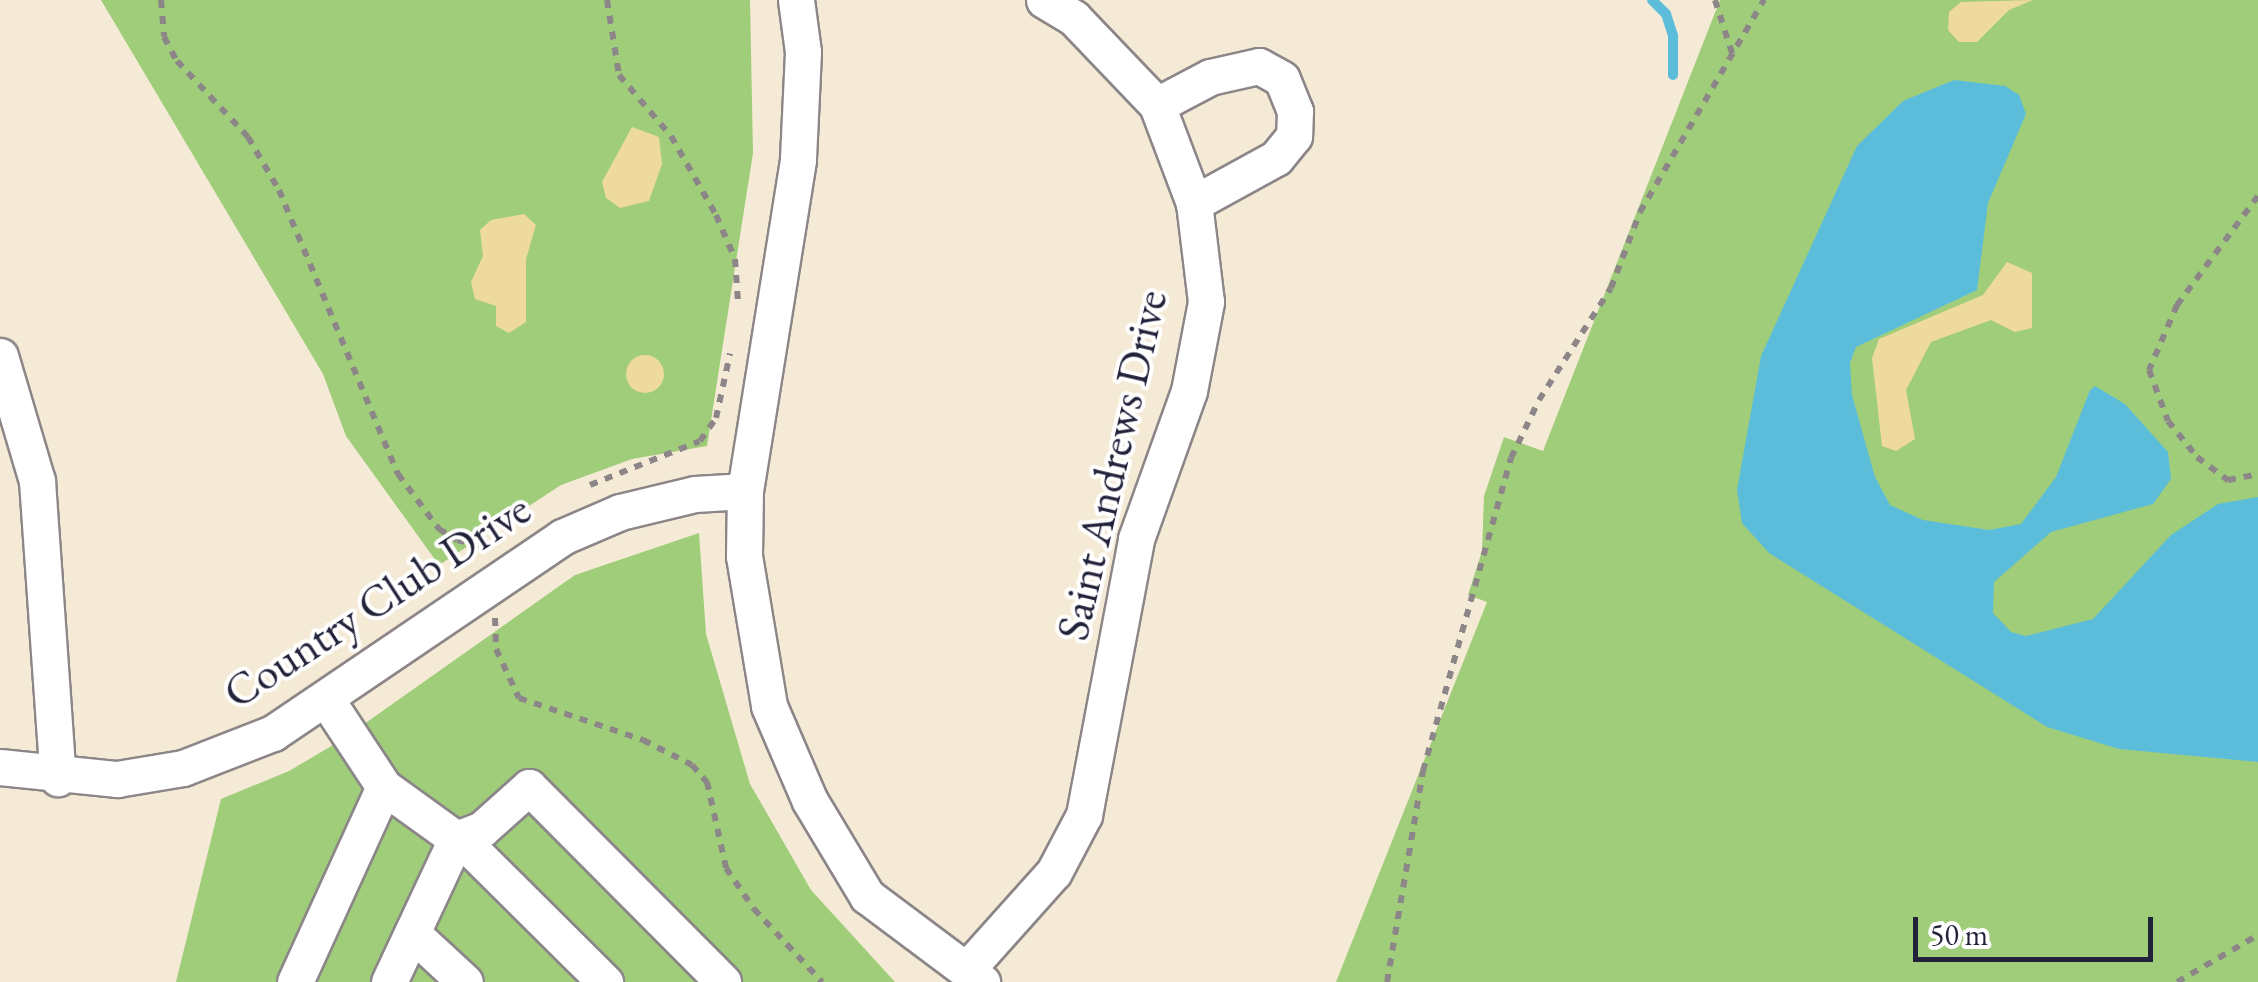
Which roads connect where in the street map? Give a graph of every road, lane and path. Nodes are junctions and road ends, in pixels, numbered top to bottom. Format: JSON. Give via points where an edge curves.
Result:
{"nodes":[{"id":1,"x":161,"y":0,"type":"edge"},
{"id":2,"x":606,"y":0,"type":"edge"},
{"id":3,"x":796,"y":0,"type":"edge"},
{"id":4,"x":1044,"y":0,"type":"edge"},
{"id":5,"x":1715,"y":0,"type":"edge"},
{"id":6,"x":1764,"y":0,"type":"edge"},
{"id":7,"x":1733,"y":56,"type":"junction"},
{"id":8,"x":1156,"y":106,"type":"junction"},
{"id":9,"x":2258,"y":196,"type":"edge"},
{"id":10,"x":1194,"y":203,"type":"junction"},
{"id":11,"x":736,"y":322,"type":"dead end"},
{"id":12,"x":733,"y":338,"type":"dead end"},
{"id":13,"x":0,"y":356,"type":"edge"},
{"id":14,"x":2258,"y":474,"type":"edge"},
{"id":15,"x":578,"y":491,"type":"dead end"},
{"id":16,"x":745,"y":491,"type":"junction"},
{"id":17,"x":520,"y":523,"type":"dead end"},
{"id":18,"x":484,"y":543,"type":"junction"},
{"id":19,"x":492,"y":584,"type":"junction"},
{"id":20,"x":326,"y":699,"type":"junction"},
{"id":21,"x":0,"y":767,"type":"edge"},
{"id":22,"x":58,"y":778,"type":"junction"},
{"id":23,"x":384,"y":787,"type":"junction"},
{"id":24,"x":456,"y":839,"type":"junction"},
{"id":25,"x":412,"y":933,"type":"junction"},
{"id":26,"x":2258,"y":935,"type":"edge"},
{"id":27,"x":976,"y":975,"type":"edge"},
{"id":28,"x":294,"y":982,"type":"edge"},
{"id":29,"x":389,"y":982,"type":"edge"},
{"id":30,"x":465,"y":982,"type":"edge"},
{"id":31,"x":605,"y":982,"type":"edge"},
{"id":32,"x":723,"y":982,"type":"edge"},
{"id":33,"x":822,"y":982,"type":"edge"},
{"id":34,"x":1387,"y":982,"type":"edge"},
{"id":35,"x":2177,"y":982,"type":"edge"}],
"edges":[{"from":1,"to":18,"type":"path","via":[[164,37],[176,61],[248,137],[279,190],[398,474],[440,529],[456,540]]},
{"from":2,"to":11,"type":"path","via":[[619,75],[671,136],[735,259]]},
{"from":3,"to":16,"type":"street","via":[[803,52],[798,160]]},
{"from":4,"to":8,"type":"street","name":"Saint Andrews Drive","via":[[1074,18]]},
{"from":5,"to":7,"type":"path"},
{"from":6,"to":7,"type":"path"},
{"from":7,"to":34,"type":"path","via":[[1640,212],[1611,288],[1539,400],[1498,494],[1474,604],[1423,771]]},
{"from":8,"to":10,"type":"street","name":"Saint Andrews Drive"},
{"from":8,"to":10,"type":"street","via":[[1210,77],[1258,66],[1282,79],[1295,111],[1294,136],[1276,158]]},
{"from":9,"to":14,"type":"path","via":[[2177,305],[2149,370],[2168,421],[2197,457],[2228,480]]},
{"from":10,"to":27,"type":"street","name":"Saint Andrews Drive","via":[[1204,270],[1200,342],[1136,539],[1084,815],[1054,872]]},
{"from":12,"to":15,"type":"path","via":[[716,418],[700,441]]},
{"from":13,"to":22,"type":"street","via":[[37,481]]},
{"from":16,"to":19,"type":"street","name":"Country Club Drive","via":[[695,494],[620,512],[562,537]]},
{"from":16,"to":27,"type":"street","via":[[744,556],[768,706],[810,801],[867,896]]},
{"from":17,"to":18,"type":"path"},
{"from":18,"to":19,"type":"path"},
{"from":19,"to":20,"type":"street","name":"Country Club Drive"},
{"from":19,"to":33,"type":"path","via":[[496,649],[519,698],[692,765],[707,782],[726,868]]},
{"from":20,"to":22,"type":"street","name":"Country Club Drive","via":[[273,733],[183,768],[117,780]]},
{"from":20,"to":23,"type":"street"},
{"from":21,"to":22,"type":"street","name":"Country Club Drive"},
{"from":23,"to":24,"type":"street"},
{"from":23,"to":28,"type":"street"},
{"from":24,"to":25,"type":"street"},
{"from":24,"to":31,"type":"street"},
{"from":24,"to":32,"type":"street","via":[[482,829],[530,787]]},
{"from":25,"to":29,"type":"street"},
{"from":25,"to":30,"type":"street"},
{"from":26,"to":35,"type":"path"}]}
